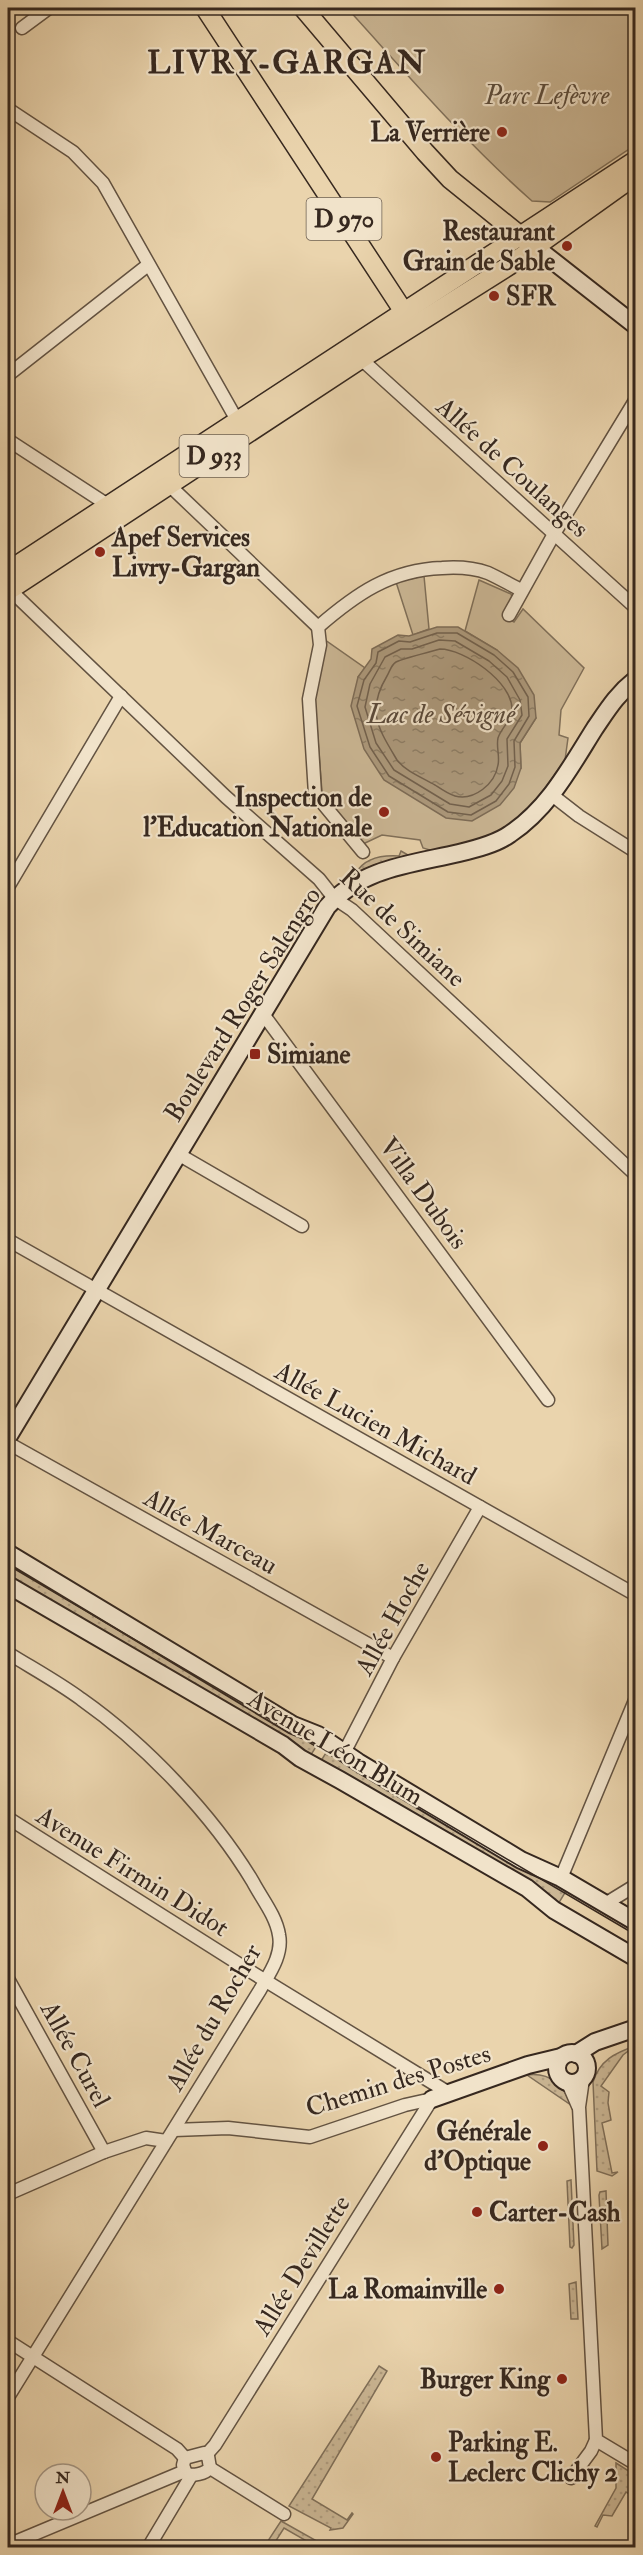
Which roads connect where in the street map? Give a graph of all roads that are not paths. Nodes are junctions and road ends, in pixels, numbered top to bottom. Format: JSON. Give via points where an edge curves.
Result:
{"nodes":[{"id":1,"x":49,"y":8,"type":"edge"},
{"id":2,"x":205,"y":8,"type":"edge"},
{"id":3,"x":303,"y":8,"type":"edge"},
{"id":4,"x":22,"y":28,"type":"dead end"},
{"id":5,"x":8,"y":109,"type":"edge"},
{"id":6,"x":636,"y":160,"type":"edge"},
{"id":7,"x":636,"y":175,"type":"edge"},
{"id":8,"x":528,"y":241,"type":"junction"},
{"id":9,"x":148,"y":265,"type":"junction"},
{"id":10,"x":404,"y":312,"type":"junction"},
{"id":11,"x":420,"y":321,"type":"junction"},
{"id":12,"x":636,"y":326,"type":"edge"},
{"id":13,"x":361,"y":359,"type":"junction"},
{"id":14,"x":8,"y":375,"type":"edge"},
{"id":15,"x":636,"y":399,"type":"edge"},
{"id":16,"x":238,"y":422,"type":"junction"},
{"id":17,"x":8,"y":440,"type":"edge"},
{"id":18,"x":169,"y":484,"type":"junction"},
{"id":19,"x":116,"y":511,"type":"junction"},
{"id":20,"x":554,"y":534,"type":"junction"},
{"id":21,"x":8,"y":571,"type":"edge"},
{"id":22,"x":8,"y":590,"type":"edge"},
{"id":23,"x":522,"y":590,"type":"junction"},
{"id":24,"x":636,"y":608,"type":"edge"},
{"id":25,"x":509,"y":615,"type":"dead end"},
{"id":26,"x":318,"y":627,"type":"junction"},
{"id":27,"x":636,"y":680,"type":"edge"},
{"id":28,"x":121,"y":696,"type":"junction"},
{"id":29,"x":552,"y":795,"type":"junction"},
{"id":30,"x":363,"y":852,"type":"dead end"},
{"id":31,"x":636,"y":852,"type":"edge"},
{"id":32,"x":8,"y":887,"type":"edge"},
{"id":33,"x":334,"y":898,"type":"junction"},
{"id":34,"x":263,"y":1014,"type":"junction"},
{"id":35,"x":178,"y":1154,"type":"junction"},
{"id":36,"x":636,"y":1175,"type":"edge"},
{"id":37,"x":302,"y":1226,"type":"dead end"},
{"id":38,"x":8,"y":1240,"type":"edge"},
{"id":39,"x":95,"y":1291,"type":"junction"},
{"id":40,"x":548,"y":1400,"type":"dead end"},
{"id":41,"x":8,"y":1437,"type":"edge"},
{"id":42,"x":8,"y":1443,"type":"edge"},
{"id":43,"x":480,"y":1507,"type":"junction"},
{"id":44,"x":8,"y":1553,"type":"edge"},
{"id":45,"x":8,"y":1585,"type":"edge"},
{"id":46,"x":636,"y":1595,"type":"edge"},
{"id":47,"x":8,"y":1653,"type":"edge"},
{"id":48,"x":393,"y":1658,"type":"junction"},
{"id":49,"x":636,"y":1698,"type":"edge"},
{"id":50,"x":345,"y":1751,"type":"junction"},
{"id":51,"x":8,"y":1818,"type":"edge"},
{"id":52,"x":561,"y":1878,"type":"junction"},
{"id":53,"x":636,"y":1885,"type":"edge"},
{"id":54,"x":605,"y":1904,"type":"junction"},
{"id":55,"x":636,"y":1922,"type":"edge"},
{"id":56,"x":636,"y":1958,"type":"edge"},
{"id":57,"x":8,"y":1979,"type":"edge"},
{"id":58,"x":265,"y":1981,"type":"junction"},
{"id":59,"x":636,"y":2028,"type":"edge"},
{"id":60,"x":572,"y":2068,"type":"junction"},
{"id":61,"x":449,"y":2093,"type":"junction"},
{"id":62,"x":432,"y":2098,"type":"junction"},
{"id":63,"x":174,"y":2130,"type":"junction"},
{"id":64,"x":166,"y":2141,"type":"junction"},
{"id":65,"x":104,"y":2152,"type":"junction"},
{"id":66,"x":8,"y":2194,"type":"edge"},
{"id":67,"x":8,"y":2341,"type":"edge"},
{"id":68,"x":32,"y":2356,"type":"junction"},
{"id":69,"x":8,"y":2397,"type":"edge"},
{"id":70,"x":596,"y":2440,"type":"junction"},
{"id":71,"x":206,"y":2455,"type":"junction"},
{"id":72,"x":185,"y":2458,"type":"junction"},
{"id":73,"x":636,"y":2464,"type":"edge"},
{"id":74,"x":210,"y":2468,"type":"junction"},
{"id":75,"x":188,"y":2473,"type":"junction"},
{"id":76,"x":571,"y":2478,"type":"dead end"},
{"id":77,"x":284,"y":2514,"type":"dead end"},
{"id":78,"x":8,"y":2545,"type":"edge"},
{"id":79,"x":148,"y":2547,"type":"edge"}],
"edges":[{"from":1,"to":4,"type":"street"},
{"from":2,"to":10,"type":"main road","number":"D 970"},
{"from":3,"to":8,"type":"main road","via":[[450,178]]},
{"from":5,"to":9,"type":"street","via":[[73,152],[103,183]]},
{"from":6,"to":8,"type":"main road","number":"D 933"},
{"from":7,"to":8,"type":"main road","number":"D 933"},
{"from":8,"to":10,"type":"main road","number":"D 933"},
{"from":8,"to":11,"type":"main road","number":"D 933","via":[[451,293],[446,305]]},
{"from":8,"to":12,"type":"main road"},
{"from":9,"to":14,"type":"street"},
{"from":9,"to":16,"type":"street"},
{"from":10,"to":11,"type":"main road"},
{"from":10,"to":16,"type":"main road","number":"D 933"},
{"from":11,"to":13,"type":"main road","number":"D 933"},
{"from":13,"to":18,"type":"main road","number":"D 933"},
{"from":13,"to":20,"type":"street","name":"Allée de Coulanges"},
{"from":15,"to":20,"type":"street"},
{"from":16,"to":19,"type":"main road","number":"D 933"},
{"from":17,"to":19,"type":"street"},
{"from":18,"to":19,"type":"main road","number":"D 933"},
{"from":18,"to":26,"type":"street"},
{"from":19,"to":21,"type":"main road","number":"D 933"},
{"from":19,"to":22,"type":"main road","number":"D 933"},
{"from":20,"to":23,"type":"street"},
{"from":20,"to":24,"type":"street","name":"Allée de Coulanges"},
{"from":22,"to":28,"type":"street","name":"Rue de Simiane"},
{"from":23,"to":25,"type":"street"},
{"from":23,"to":26,"type":"street","via":[[486,573],[455,567],[420,569],[386,578],[342,606]]},
{"from":26,"to":30,"type":"street","via":[[320,645],[309,699],[315,794]]},
{"from":27,"to":29,"type":"main road","name":"Boulevard Roger Salengro","via":[[608,705]]},
{"from":28,"to":32,"type":"street"},
{"from":28,"to":33,"type":"street","name":"Rue de Simiane","via":[[319,879]]},
{"from":29,"to":31,"type":"street"},
{"from":29,"to":33,"type":"main road","name":"Boulevard Roger Salengro","via":[[509,835],[476,849],[380,871],[360,879]]},
{"from":33,"to":34,"type":"main road","name":"Boulevard Roger Salengro"},
{"from":33,"to":36,"type":"street","name":"Rue de Simiane","via":[[352,910]]},
{"from":34,"to":35,"type":"main road","name":"Boulevard Roger Salengro"},
{"from":34,"to":40,"type":"street","name":"Villa Dubois"},
{"from":35,"to":37,"type":"street"},
{"from":35,"to":39,"type":"main road","name":"Boulevard Roger Salengro"},
{"from":38,"to":39,"type":"street","name":"Allée Lucien Michard"},
{"from":39,"to":41,"type":"main road","name":"Boulevard Roger Salengro"},
{"from":39,"to":43,"type":"street","name":"Allée Lucien Michard"},
{"from":42,"to":48,"type":"street","name":"Allée Marceau"},
{"from":43,"to":46,"type":"street","name":"Allée Lucien Michard"},
{"from":43,"to":48,"type":"street","name":"Allée Hoche"},
{"from":44,"to":50,"type":"main road","name":"Avenue Léon Blum","via":[[293,1725]]},
{"from":45,"to":56,"type":"main road","name":"Avenue Léon Blum","via":[[283,1745],[322,1772],[527,1888],[554,1910]]},
{"from":47,"to":58,"type":"street","name":"Allée du Rocher","via":[[103,1716],[212,1823],[240,1861],[279,1935],[280,1948]]},
{"from":48,"to":50,"type":"street","name":"Allée Hoche"},
{"from":49,"to":52,"type":"street"},
{"from":50,"to":52,"type":"main road","name":"Avenue Léon Blum","via":[[521,1860]]},
{"from":51,"to":58,"type":"street","name":"Avenue Firmin Didot"},
{"from":52,"to":54,"type":"main road","name":"Avenue Léon Blum"},
{"from":53,"to":54,"type":"street"},
{"from":54,"to":55,"type":"main road","name":"Avenue Léon Blum"},
{"from":57,"to":65,"type":"street","name":"Allée Curel"},
{"from":58,"to":61,"type":"street","name":"Avenue Firmin Didot"},
{"from":58,"to":63,"type":"street","name":"Allée du Rocher"},
{"from":59,"to":60,"type":"main road","via":[[606,2039]]},
{"from":60,"to":61,"type":"main road","name":"Chemin des Postes","via":[[528,2065]]},
{"from":60,"to":70,"type":"street","via":[[579,2107]]},
{"from":61,"to":62,"type":"main road","name":"Chemin des Postes"},
{"from":62,"to":63,"type":"street","name":"Chemin des Postes","via":[[310,2137],[228,2128]]},
{"from":62,"to":71,"type":"street","name":"Allée Devillette"},
{"from":63,"to":64,"type":"street","name":"Allée du Rocher"},
{"from":64,"to":65,"type":"street","via":[[146,2138]]},
{"from":64,"to":68,"type":"street","name":"Allée du Rocher"},
{"from":65,"to":66,"type":"street"},
{"from":67,"to":68,"type":"street"},
{"from":68,"to":69,"type":"street","name":"Allée du Rocher"},
{"from":68,"to":72,"type":"street","via":[[177,2449]]},
{"from":70,"to":73,"type":"street"},
{"from":70,"to":76,"type":"street"},
{"from":71,"to":72,"type":"street"},
{"from":71,"to":74,"type":"street"},
{"from":72,"to":75,"type":"street","via":[[183,2464]]},
{"from":74,"to":75,"type":"street"},
{"from":74,"to":77,"type":"street"},
{"from":75,"to":78,"type":"street"},
{"from":75,"to":79,"type":"street"}]}
